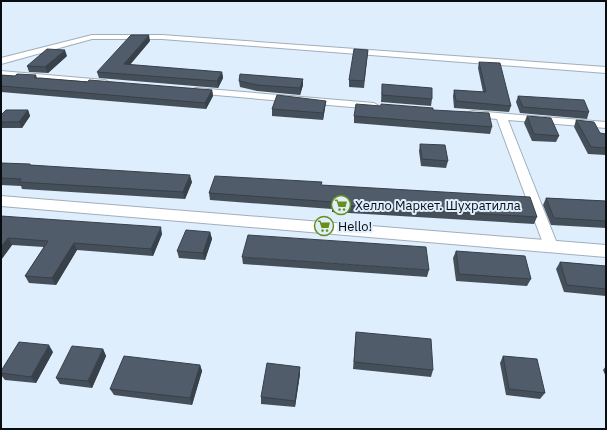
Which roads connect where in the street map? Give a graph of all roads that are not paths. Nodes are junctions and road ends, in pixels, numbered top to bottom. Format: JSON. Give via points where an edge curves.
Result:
{"nodes":[{"id":1,"x":1,"y":61,"type":"edge"},
{"id":2,"x":606,"y":70,"type":"edge"},
{"id":3,"x":1,"y":74,"type":"edge"},
{"id":4,"x":112,"y":84,"type":"edge"},
{"id":5,"x":183,"y":90,"type":"edge"},
{"id":6,"x":382,"y":106,"type":"edge"},
{"id":7,"x":461,"y":113,"type":"edge"},
{"id":8,"x":500,"y":116,"type":"junction"},
{"id":9,"x":606,"y":125,"type":"edge"},
{"id":10,"x":1,"y":201,"type":"edge"},
{"id":11,"x":551,"y":246,"type":"junction"},
{"id":12,"x":606,"y":251,"type":"edge"}],
"edges":[{"from":1,"to":2,"type":"street","via":[[92,37],[162,37]]},
{"from":3,"to":4,"type":"street"},
{"from":5,"to":6,"type":"street"},
{"from":7,"to":8,"type":"street"},
{"from":8,"to":9,"type":"street"},
{"from":8,"to":11,"type":"street"},
{"from":10,"to":11,"type":"street"},
{"from":11,"to":12,"type":"street"}]}
